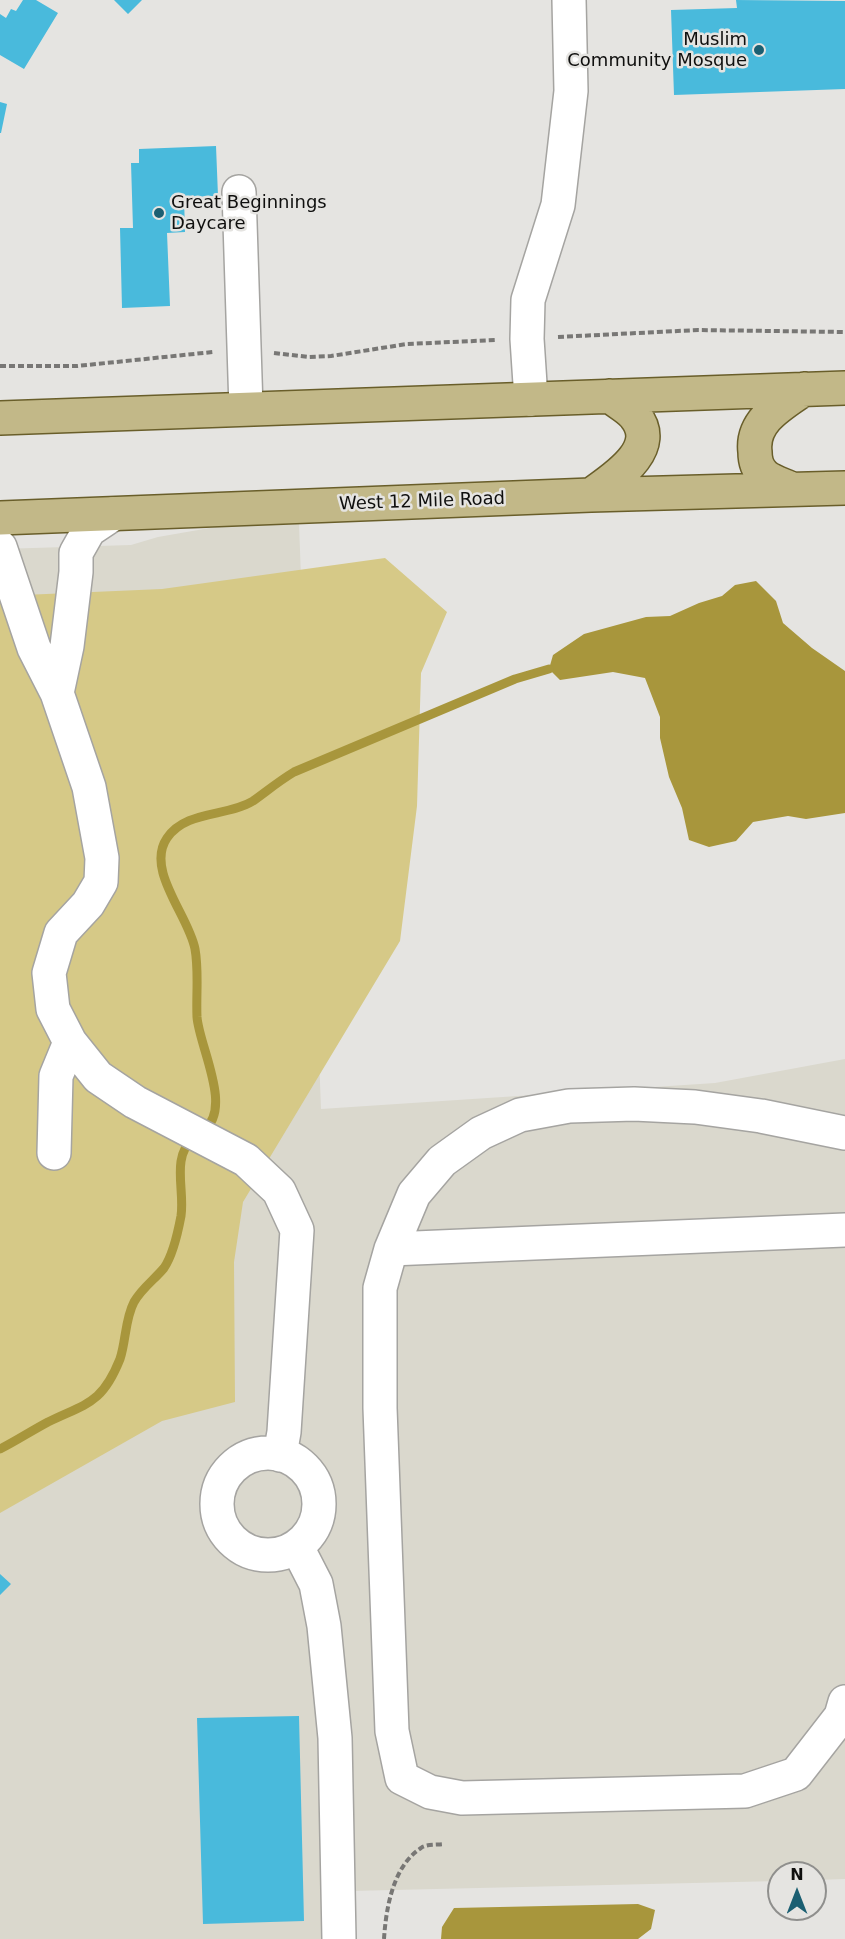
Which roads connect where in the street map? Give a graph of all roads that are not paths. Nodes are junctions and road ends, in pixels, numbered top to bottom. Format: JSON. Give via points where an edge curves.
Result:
{"nodes":[{"id":1,"x":569,"y":0,"type":"edge"},
{"id":2,"x":239,"y":192,"type":"dead end"},
{"id":3,"x":845,"y":388,"type":"edge"},
{"id":4,"x":804,"y":389,"type":"junction"},
{"id":5,"x":610,"y":396,"type":"junction"},
{"id":6,"x":531,"y":399,"type":"junction"},
{"id":7,"x":246,"y":408,"type":"junction"},
{"id":8,"x":0,"y":418,"type":"edge"},
{"id":9,"x":845,"y":488,"type":"edge"},
{"id":10,"x":792,"y":489,"type":"junction"},
{"id":11,"x":591,"y":495,"type":"junction"},
{"id":12,"x":114,"y":514,"type":"junction"},
{"id":13,"x":0,"y":518,"type":"edge"},
{"id":14,"x":0,"y":547,"type":"edge"},
{"id":15,"x":57,"y":693,"type":"junction"},
{"id":16,"x":70,"y":1042,"type":"junction"},
{"id":17,"x":845,"y":1133,"type":"edge"},
{"id":18,"x":54,"y":1153,"type":"dead end"},
{"id":19,"x":845,"y":1230,"type":"edge"},
{"id":20,"x":391,"y":1249,"type":"junction"},
{"id":21,"x":280,"y":1455,"type":"junction"},
{"id":22,"x":297,"y":1547,"type":"junction"},
{"id":23,"x":845,"y":1701,"type":"edge"},
{"id":24,"x":339,"y":1939,"type":"edge"}],
"edges":[{"from":1,"to":6,"type":"lane","via":[[571,91],[558,205],[528,300]]},
{"from":2,"to":7,"type":"lane"},
{"from":3,"to":4,"type":"main road"},
{"from":4,"to":5,"type":"main road"},
{"from":4,"to":10,"type":"main road","via":[[776,408],[759,426],[753,442],[756,463],[764,476]]},
{"from":5,"to":6,"type":"main road"},
{"from":5,"to":11,"type":"main road","via":[[636,417],[642,432],[641,447],[632,464]]},
{"from":6,"to":7,"type":"main road"},
{"from":7,"to":8,"type":"main road"},
{"from":9,"to":10,"type":"main road","name":"West 12 Mile Road"},
{"from":10,"to":11,"type":"main road","name":"West 12 Mile Road"},
{"from":11,"to":12,"type":"main road","name":"West 12 Mile Road"},
{"from":12,"to":13,"type":"main road","name":"West 12 Mile Road"},
{"from":12,"to":15,"type":"lane","via":[[89,530],[76,553],[67,646]]},
{"from":14,"to":15,"type":"lane","via":[[34,648]]},
{"from":15,"to":16,"type":"lane","via":[[89,787],[102,858],[101,882],[88,904],[61,933],[49,973],[53,1009]]},
{"from":16,"to":18,"type":"lane","via":[[56,1076]]},
{"from":16,"to":21,"type":"lane","via":[[98,1077],[135,1102],[246,1160],[279,1191],[297,1230]]},
{"from":17,"to":20,"type":"lane","via":[[695,1107],[569,1106],[520,1115],[482,1133],[442,1161],[414,1194]]},
{"from":19,"to":20,"type":"lane"},
{"from":20,"to":23,"type":"lane","via":[[380,1288],[380,1408],[392,1731],[402,1778],[430,1792],[462,1798],[746,1791],[796,1774],[841,1716]]},
{"from":21,"to":22,"type":"lane","via":[[306,1469],[319,1501],[318,1518]]},
{"from":21,"to":22,"type":"lane","via":[[257,1454],[229,1472],[217,1501],[219,1517],[225,1532],[250,1552],[282,1554]]},
{"from":22,"to":24,"type":"lane","via":[[316,1584],[324,1626],[334,1738]]}]}
